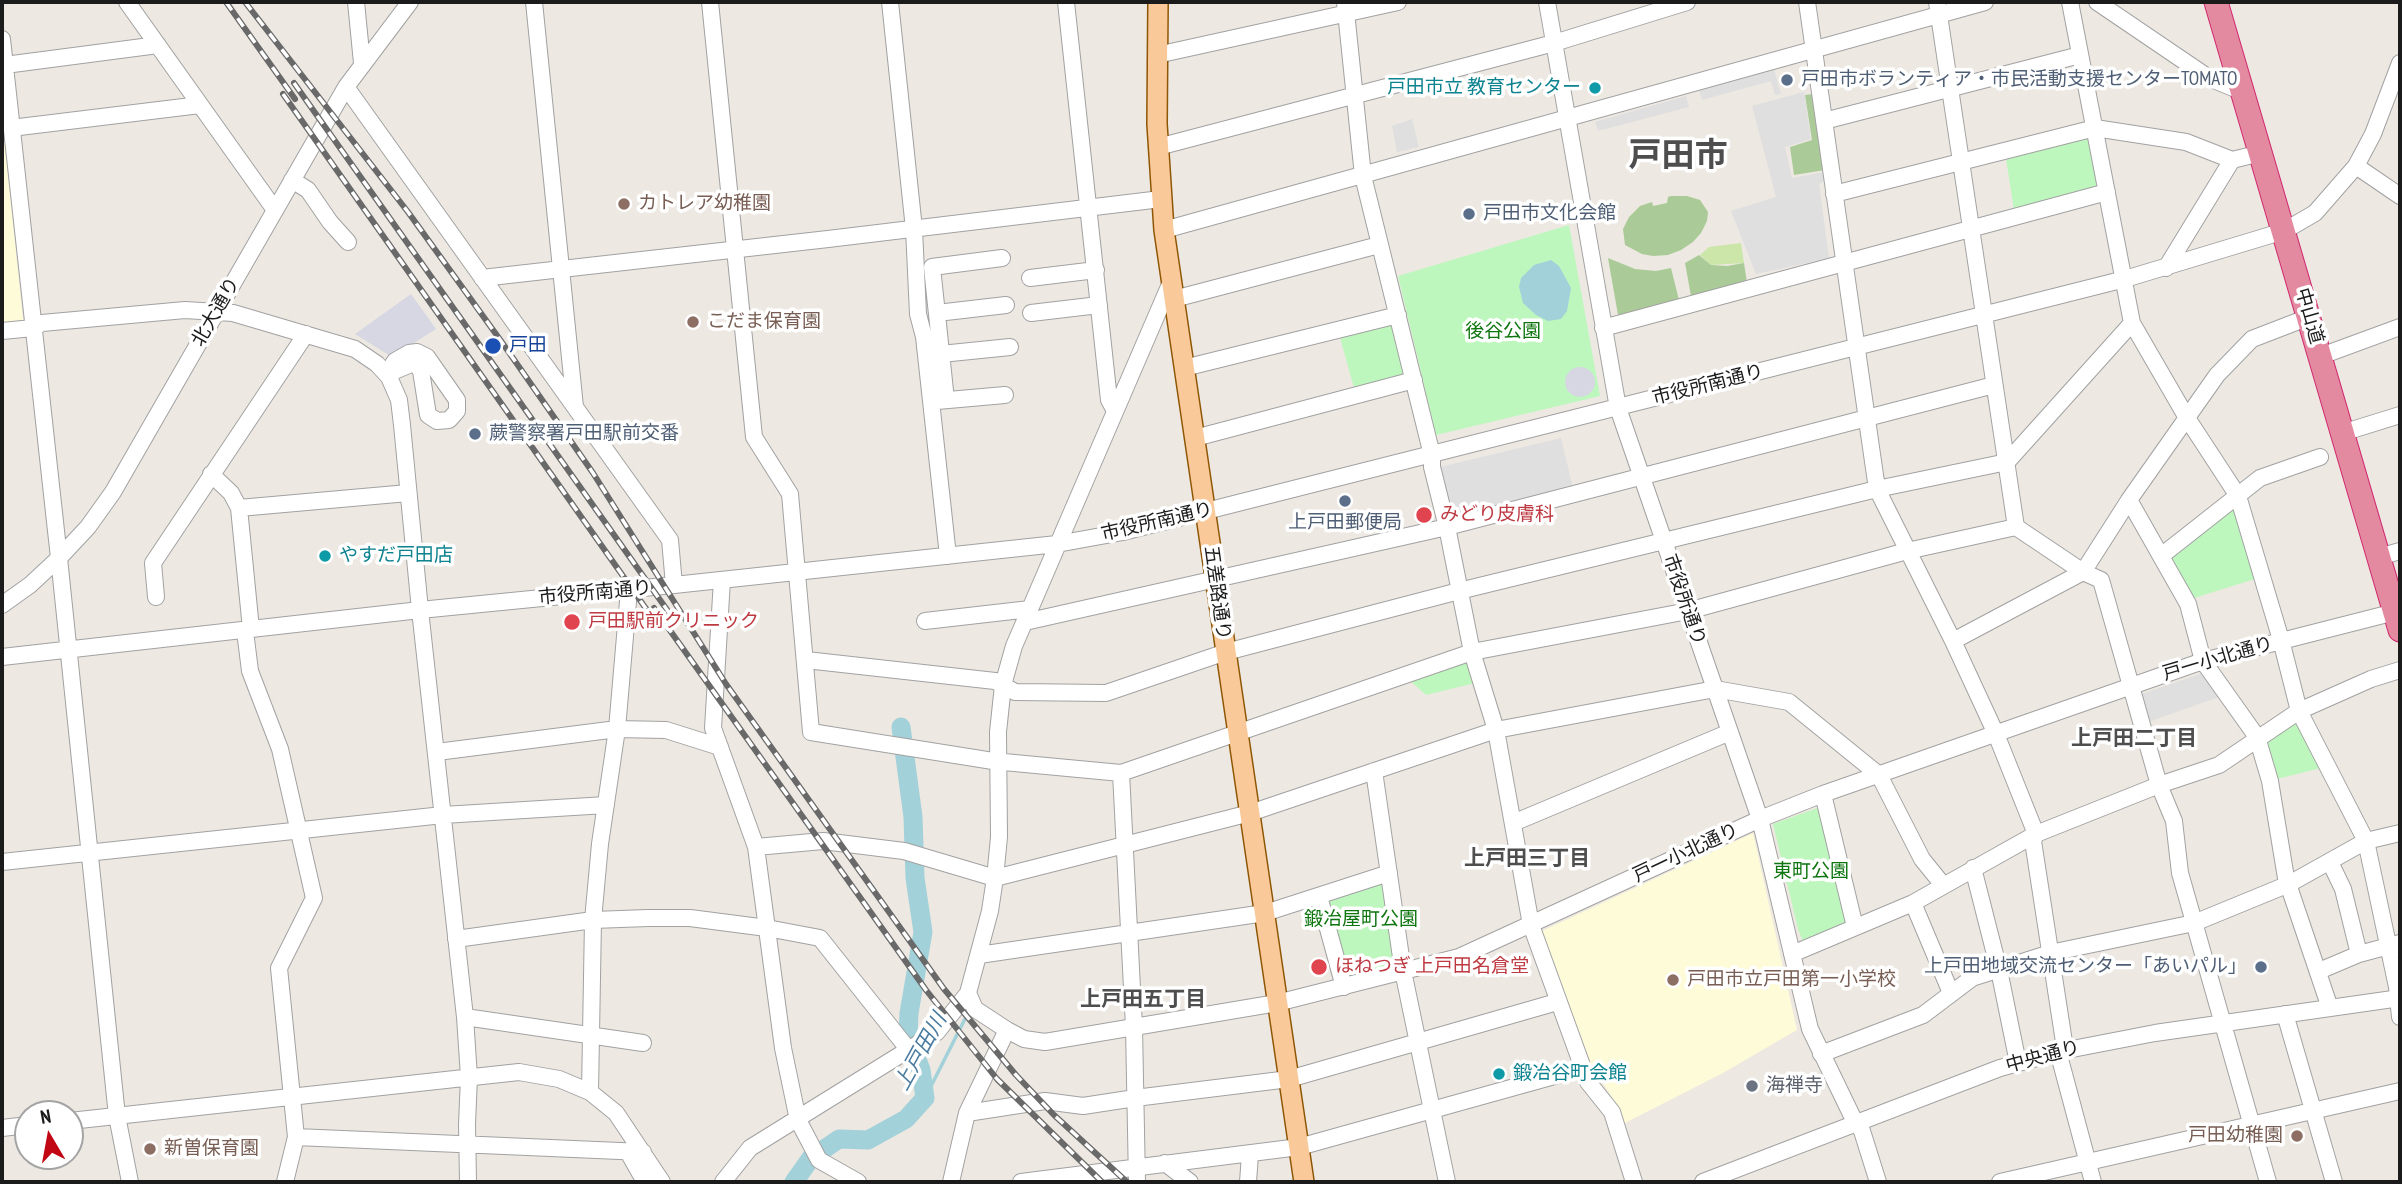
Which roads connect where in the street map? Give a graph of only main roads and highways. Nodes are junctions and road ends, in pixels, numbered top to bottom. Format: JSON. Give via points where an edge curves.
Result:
{"nodes":[{"id":1,"x":1158,"y":2,"type":"edge"},
{"id":2,"x":2216,"y":2,"type":"edge"},
{"id":3,"x":2389,"y":554,"type":"edge"},
{"id":4,"x":2398,"y":621,"type":"edge"},
{"id":5,"x":1304,"y":1182,"type":"edge"}],
"edges":[{"from":1,"to":5,"type":"main road","name":"五差路通り","via":[[1158,147],[1164,230]]},
{"from":2,"to":3,"type":"highway","name":"中山道","via":[[2343,433]]},
{"from":3,"to":4,"type":"highway","name":"中山道"}]}
